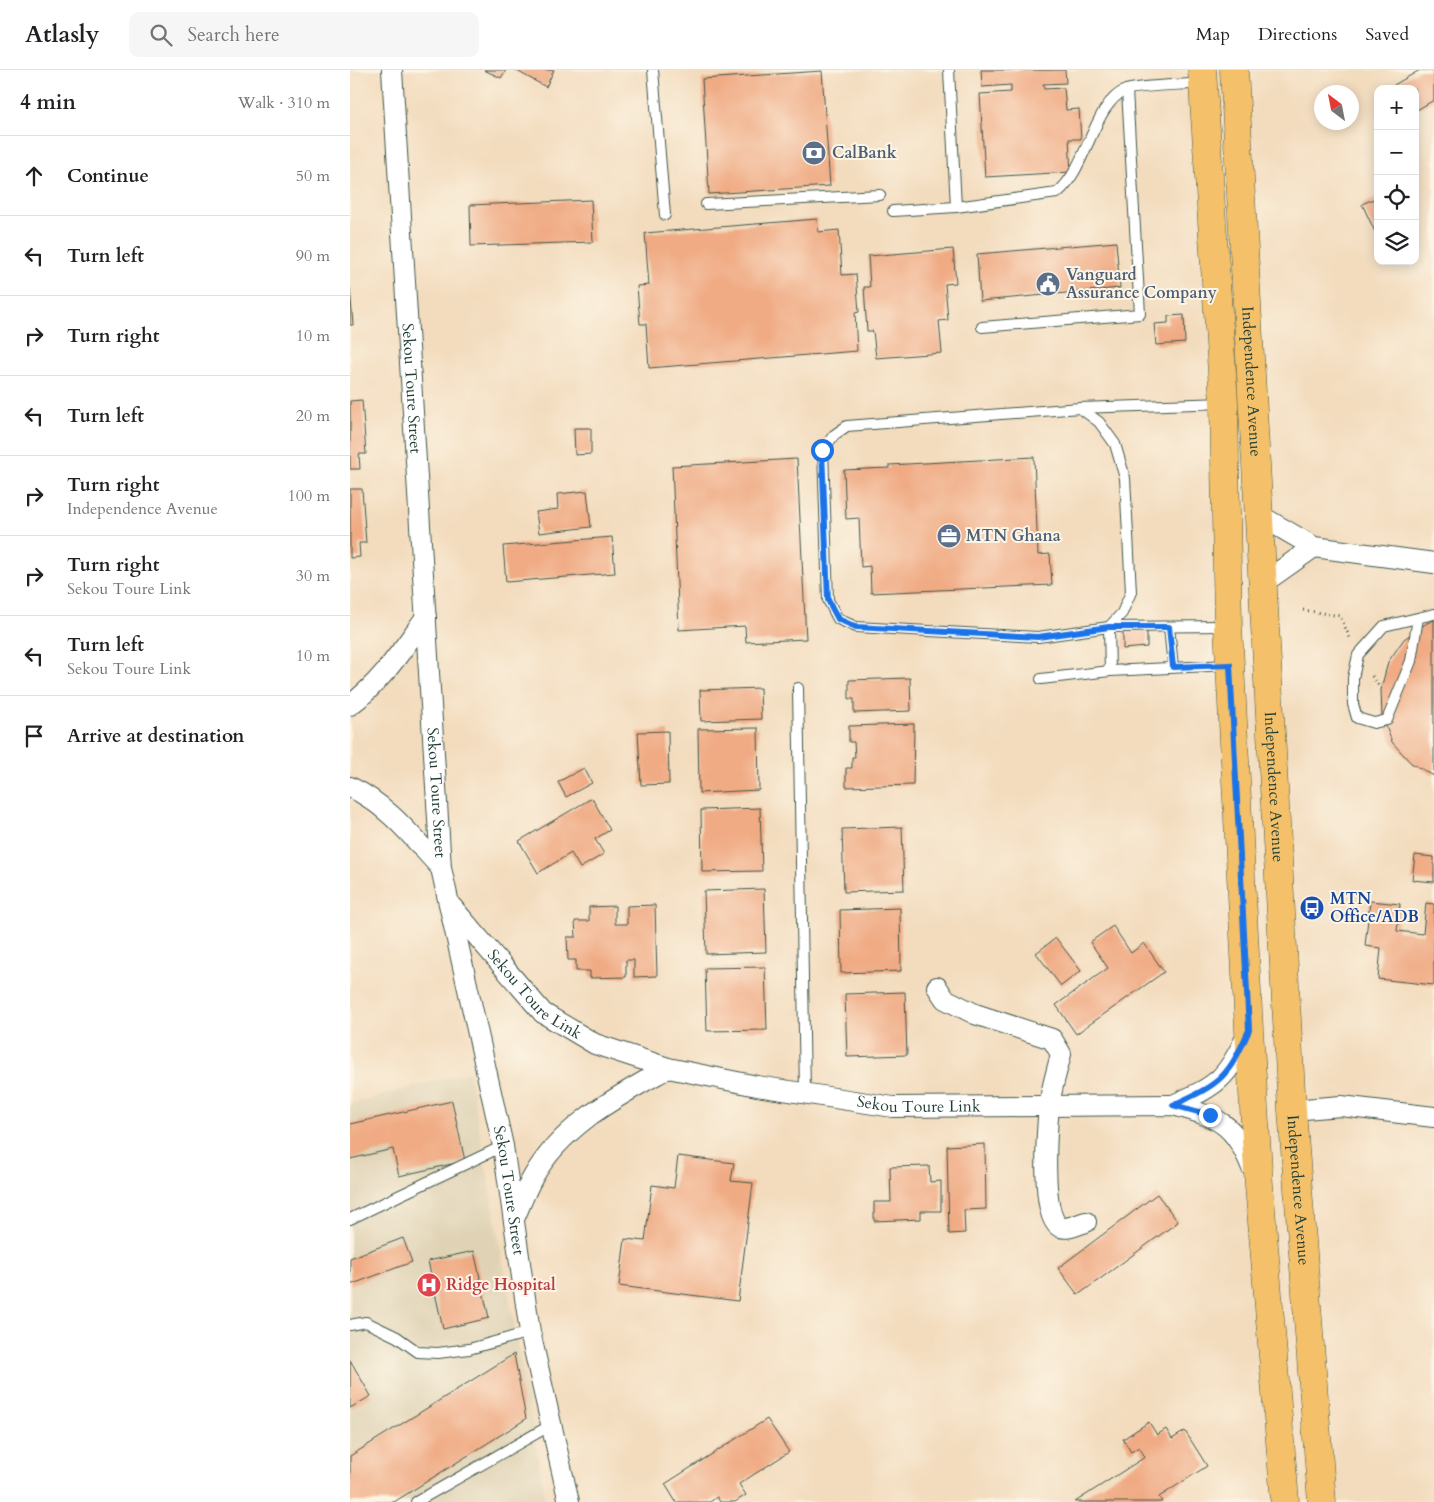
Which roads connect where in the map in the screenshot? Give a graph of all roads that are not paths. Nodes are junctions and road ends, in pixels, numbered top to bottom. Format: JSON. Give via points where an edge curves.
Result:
{"nodes":[{"id":1,"x":392,"y":70,"type":"edge"},
{"id":2,"x":653,"y":70,"type":"edge"},
{"id":3,"x":949,"y":70,"type":"edge"},
{"id":4,"x":1234,"y":70,"type":"edge"},
{"id":5,"x":1202,"y":77,"type":"edge"},
{"id":6,"x":1127,"y":90,"type":"junction"},
{"id":7,"x":880,"y":195,"type":"dead end"},
{"id":8,"x":706,"y":204,"type":"dead end"},
{"id":9,"x":956,"y":207,"type":"junction"},
{"id":10,"x":893,"y":211,"type":"dead end"},
{"id":11,"x":665,"y":215,"type":"dead end"},
{"id":12,"x":982,"y":327,"type":"dead end"},
{"id":13,"x":1224,"y":403,"type":"junction"},
{"id":14,"x":1080,"y":408,"type":"junction"},
{"id":15,"x":1259,"y":515,"type":"junction"},
{"id":16,"x":1314,"y":547,"type":"junction"},
{"id":17,"x":1434,"y":563,"type":"edge"},
{"id":18,"x":1263,"y":584,"type":"junction"},
{"id":19,"x":1434,"y":614,"type":"edge"},
{"id":20,"x":426,"y":617,"type":"junction"},
{"id":21,"x":1418,"y":618,"type":"junction"},
{"id":22,"x":1228,"y":626,"type":"junction"},
{"id":23,"x":1109,"y":627,"type":"junction"},
{"id":24,"x":1169,"y":627,"type":"junction"},
{"id":25,"x":1230,"y":665,"type":"junction"},
{"id":26,"x":1173,"y":667,"type":"junction"},
{"id":27,"x":1110,"y":671,"type":"junction"},
{"id":28,"x":1041,"y":679,"type":"dead end"},
{"id":29,"x":798,"y":688,"type":"dead end"},
{"id":30,"x":350,"y":705,"type":"edge"},
{"id":31,"x":350,"y":787,"type":"edge"},
{"id":32,"x":441,"y":868,"type":"junction"},
{"id":33,"x":449,"y":904,"type":"junction"},
{"id":34,"x":937,"y":987,"type":"dead end"},
{"id":35,"x":1249,"y":1030,"type":"junction"},
{"id":36,"x":668,"y":1068,"type":"junction"},
{"id":37,"x":805,"y":1092,"type":"junction"},
{"id":38,"x":1049,"y":1105,"type":"junction"},
{"id":39,"x":1173,"y":1105,"type":"junction"},
{"id":40,"x":1292,"y":1110,"type":"junction"},
{"id":41,"x":1434,"y":1117,"type":"edge"},
{"id":42,"x":502,"y":1146,"type":"junction"},
{"id":43,"x":1259,"y":1185,"type":"junction"},
{"id":44,"x":350,"y":1219,"type":"edge"},
{"id":45,"x":514,"y":1219,"type":"junction"},
{"id":46,"x":1086,"y":1222,"type":"dead end"},
{"id":47,"x":350,"y":1324,"type":"edge"},
{"id":48,"x":530,"y":1332,"type":"junction"},
{"id":49,"x":551,"y":1425,"type":"junction"},
{"id":50,"x":416,"y":1502,"type":"edge"},
{"id":51,"x":569,"y":1502,"type":"edge"},
{"id":52,"x":1285,"y":1502,"type":"edge"},
{"id":53,"x":1322,"y":1502,"type":"edge"}],
"edges":[{"from":1,"to":20,"type":"street","name":"Sekou Toure Street"},
{"from":2,"to":11,"type":"lane"},
{"from":3,"to":9,"type":"lane"},
{"from":4,"to":15,"type":"main road","name":"Independence Avenue"},
{"from":5,"to":6,"type":"lane"},
{"from":5,"to":13,"type":"main road","name":"Independence Avenue"},
{"from":6,"to":9,"type":"lane","via":[[1113,99],[1100,117],[1081,163],[1068,184],[1057,193]]},
{"from":6,"to":12,"type":"lane","via":[[1140,314]]},
{"from":7,"to":8,"type":"lane"},
{"from":9,"to":10,"type":"lane"},
{"from":13,"to":14,"type":"lane"},
{"from":13,"to":22,"type":"main road","name":"Independence Avenue"},
{"from":14,"to":23,"type":"lane","via":[[1099,422],[1115,444],[1125,478],[1131,592],[1122,613]]},
{"from":14,"to":23,"type":"lane","via":[[847,426],[834,435],[822,450],[828,600],[838,619],[856,627],[1038,637]]},
{"from":15,"to":16,"type":"street"},
{"from":15,"to":18,"type":"main road","name":"Independence Avenue"},
{"from":16,"to":17,"type":"street"},
{"from":16,"to":18,"type":"street"},
{"from":18,"to":40,"type":"main road","name":"Independence Avenue"},
{"from":19,"to":21,"type":"lane"},
{"from":20,"to":30,"type":"street","via":[[389,667]]},
{"from":20,"to":32,"type":"street","name":"Sekou Toure Street"},
{"from":21,"to":21,"type":"lane","via":[[1384,626],[1358,655],[1353,678],[1357,718],[1374,723],[1387,720],[1411,660]]},
{"from":22,"to":24,"type":"lane"},
{"from":22,"to":25,"type":"main road","name":"Independence Avenue"},
{"from":23,"to":24,"type":"lane"},
{"from":23,"to":27,"type":"lane"},
{"from":24,"to":26,"type":"lane"},
{"from":25,"to":26,"type":"lane"},
{"from":25,"to":35,"type":"main road","name":"Independence Avenue"},
{"from":26,"to":27,"type":"lane"},
{"from":27,"to":28,"type":"lane"},
{"from":29,"to":37,"type":"lane"},
{"from":31,"to":32,"type":"street","via":[[366,794],[407,830]]},
{"from":32,"to":33,"type":"street","name":"Sekou Toure Street"},
{"from":33,"to":36,"type":"street","name":"Sekou Toure Link","via":[[542,1014],[595,1044]]},
{"from":33,"to":42,"type":"street","name":"Sekou Toure Street"},
{"from":34,"to":38,"type":"street","via":[[945,999],[975,1014],[1052,1039],[1061,1054]]},
{"from":35,"to":39,"type":"street","name":"Sekou Toure Link","via":[[1237,1058],[1222,1078],[1204,1091]]},
{"from":35,"to":43,"type":"main road","name":"Independence Avenue"},
{"from":36,"to":37,"type":"street","name":"Sekou Toure Link"},
{"from":36,"to":45,"type":"street","via":[[581,1121],[554,1148],[533,1177]]},
{"from":37,"to":38,"type":"street","name":"Sekou Toure Link","via":[[893,1107]]},
{"from":38,"to":39,"type":"street","name":"Sekou Toure Link"},
{"from":38,"to":46,"type":"street","via":[[1046,1156],[1048,1200],[1053,1221],[1066,1228]]},
{"from":39,"to":43,"type":"street","name":"Sekou Toure Link","via":[[1210,1115],[1228,1128],[1242,1143]]},
{"from":40,"to":41,"type":"street","via":[[1341,1106]]},
{"from":40,"to":53,"type":"main road","name":"Independence Avenue"},
{"from":42,"to":44,"type":"lane"},
{"from":42,"to":45,"type":"street","name":"Sekou Toure Street"},
{"from":43,"to":52,"type":"main road","name":"Independence Avenue"},
{"from":45,"to":48,"type":"street","name":"Sekou Toure Street"},
{"from":47,"to":48,"type":"lane","via":[[366,1322],[418,1352],[438,1353],[469,1349]]},
{"from":48,"to":49,"type":"street","name":"Sekou Toure Street"},
{"from":49,"to":50,"type":"lane"},
{"from":49,"to":51,"type":"street","name":"Sekou Toure Street"}]}
